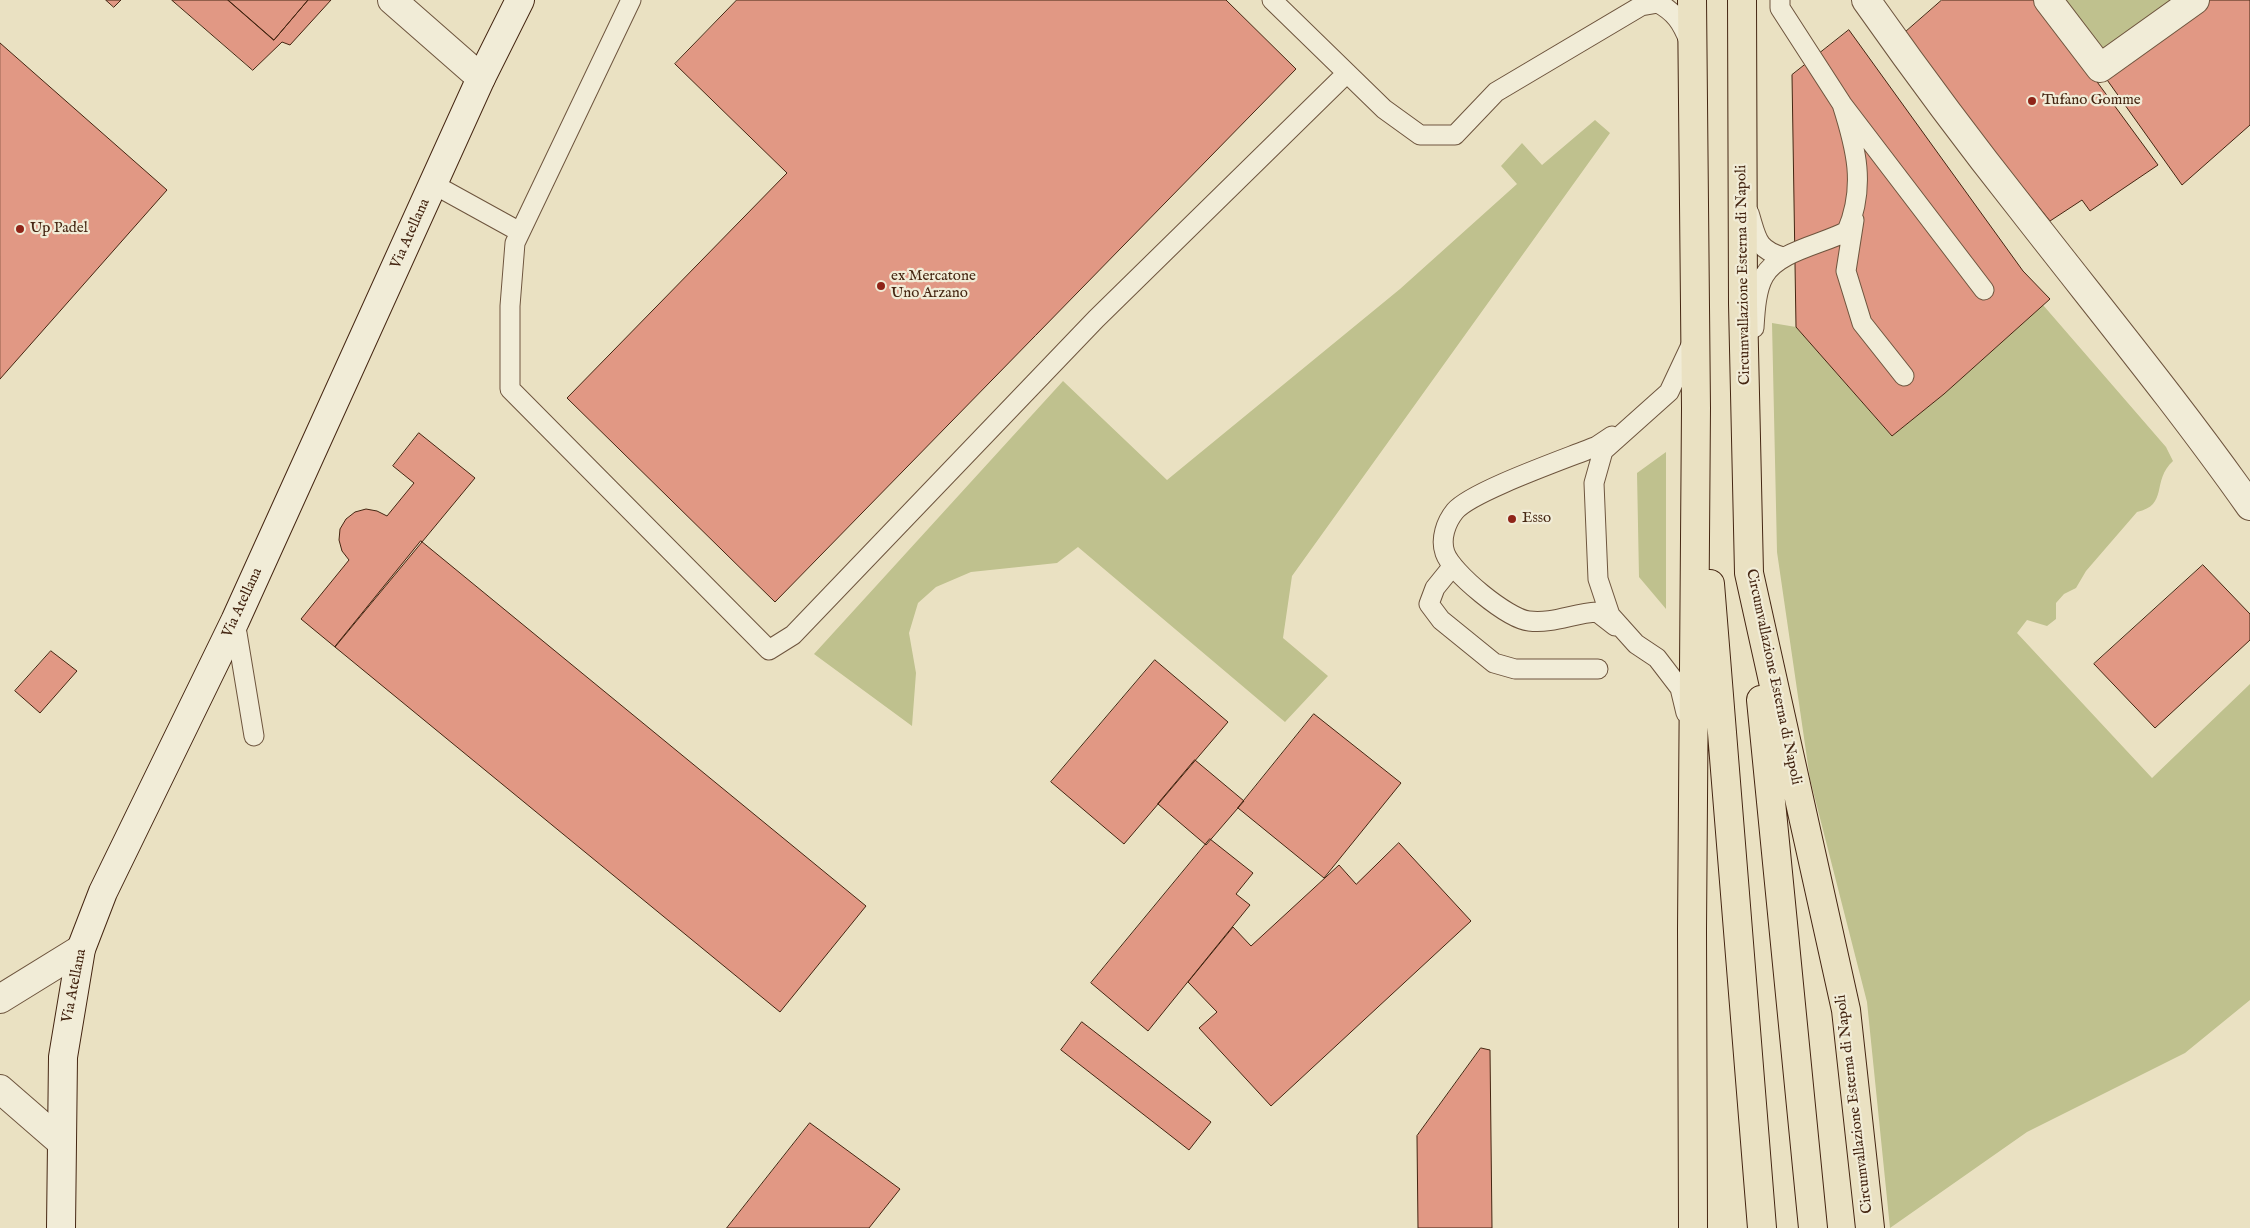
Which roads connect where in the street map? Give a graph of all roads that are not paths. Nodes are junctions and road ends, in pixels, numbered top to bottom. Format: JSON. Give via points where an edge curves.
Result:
{"nodes":[{"id":1,"x":392,"y":0,"type":"edge"},
{"id":2,"x":520,"y":0,"type":"edge"},
{"id":3,"x":631,"y":0,"type":"edge"},
{"id":4,"x":1272,"y":0,"type":"edge"},
{"id":5,"x":1692,"y":0,"type":"edge"},
{"id":6,"x":1780,"y":0,"type":"edge"},
{"id":7,"x":1866,"y":0,"type":"edge"},
{"id":8,"x":2048,"y":0,"type":"edge"},
{"id":9,"x":2195,"y":0,"type":"edge"},
{"id":10,"x":1642,"y":3,"type":"edge"},
{"id":11,"x":1745,"y":5,"type":"edge"},
{"id":12,"x":1692,"y":49,"type":"junction"},
{"id":13,"x":1348,"y":73,"type":"junction"},
{"id":14,"x":481,"y":78,"type":"junction"},
{"id":15,"x":1842,"y":104,"type":"junction"},
{"id":16,"x":433,"y":184,"type":"junction"},
{"id":17,"x":1742,"y":189,"type":"junction"},
{"id":18,"x":1855,"y":213,"type":"junction"},
{"id":19,"x":520,"y":232,"type":"junction"},
{"id":20,"x":1784,"y":257,"type":"junction"},
{"id":21,"x":1984,"y":290,"type":"dead end"},
{"id":22,"x":1696,"y":335,"type":"junction"},
{"id":23,"x":1904,"y":376,"type":"dead end"},
{"id":24,"x":1696,"y":408,"type":"junction"},
{"id":25,"x":1745,"y":409,"type":"junction"},
{"id":26,"x":1630,"y":425,"type":"junction"},
{"id":27,"x":2250,"y":506,"type":"edge"},
{"id":28,"x":1452,"y":567,"type":"junction"},
{"id":29,"x":1749,"y":574,"type":"junction"},
{"id":30,"x":235,"y":621,"type":"junction"},
{"id":31,"x":1636,"y":644,"type":"junction"},
{"id":32,"x":1598,"y":669,"type":"dead end"},
{"id":33,"x":254,"y":736,"type":"dead end"},
{"id":34,"x":1693,"y":745,"type":"junction"},
{"id":35,"x":81,"y":949,"type":"junction"},
{"id":36,"x":0,"y":999,"type":"edge"},
{"id":37,"x":0,"y":1089,"type":"edge"},
{"id":38,"x":61,"y":1142,"type":"junction"},
{"id":39,"x":61,"y":1228,"type":"edge"},
{"id":40,"x":1693,"y":1228,"type":"edge"},
{"id":41,"x":1762,"y":1228,"type":"edge"},
{"id":42,"x":1813,"y":1228,"type":"edge"},
{"id":43,"x":1870,"y":1228,"type":"edge"}],
"edges":[{"from":1,"to":14,"type":"main road"},
{"from":2,"to":14,"type":"main road","name":"Via Atellana"},
{"from":3,"to":19,"type":"lane"},
{"from":4,"to":13,"type":"lane"},
{"from":5,"to":12,"type":"highway"},
{"from":6,"to":15,"type":"lane","via":[[1780,8]]},
{"from":7,"to":27,"type":"main road","via":[[2021,209],[2195,428]]},
{"from":8,"to":9,"type":"main road","via":[[2100,68]]},
{"from":10,"to":12,"type":"lane","via":[[1658,3],[1669,9],[1682,23]]},
{"from":10,"to":13,"type":"lane","via":[[1496,92],[1455,134],[1420,135],[1384,109]]},
{"from":11,"to":17,"type":"highway","name":"Circumvallazione Esterna di Napoli"},
{"from":12,"to":22,"type":"highway"},
{"from":13,"to":19,"type":"lane","via":[[1096,319],[793,635],[769,650],[510,389],[510,306],[515,243]]},
{"from":14,"to":16,"type":"main road","name":"Via Atellana"},
{"from":15,"to":18,"type":"lane","via":[[1859,171]]},
{"from":15,"to":21,"type":"lane"},
{"from":16,"to":19,"type":"lane"},
{"from":16,"to":30,"type":"main road","name":"Via Atellana"},
{"from":17,"to":20,"type":"lane","via":[[1759,244],[1769,253]]},
{"from":17,"to":25,"type":"highway","name":"Circumvallazione Esterna di Napoli"},
{"from":18,"to":20,"type":"lane","via":[[1848,230]]},
{"from":18,"to":23,"type":"lane","via":[[1846,272],[1862,323]]},
{"from":20,"to":25,"type":"lane","via":[[1763,277]]},
{"from":22,"to":24,"type":"highway"},
{"from":22,"to":26,"type":"lane","via":[[1669,392]]},
{"from":24,"to":34,"type":"highway"},
{"from":24,"to":41,"type":"highway"},
{"from":25,"to":29,"type":"highway","name":"Circumvallazione Esterna di Napoli"},
{"from":26,"to":28,"type":"lane","via":[[1597,446],[1483,493],[1456,509],[1444,537],[1445,553]]},
{"from":26,"to":31,"type":"lane","via":[[1603,451],[1594,483],[1598,579],[1610,615]]},
{"from":28,"to":31,"type":"lane","via":[[1507,613],[1527,621],[1547,622],[1597,612]]},
{"from":28,"to":32,"type":"lane","via":[[1434,588],[1429,604],[1441,620],[1494,664],[1515,669]]},
{"from":29,"to":42,"type":"highway"},
{"from":29,"to":43,"type":"highway","name":"Circumvallazione Esterna di Napoli","via":[[1846,1010]]},
{"from":30,"to":33,"type":"lane"},
{"from":30,"to":35,"type":"main road","name":"Via Atellana","via":[[104,892]]},
{"from":31,"to":34,"type":"lane","via":[[1658,658],[1680,688]]},
{"from":34,"to":40,"type":"highway"},
{"from":35,"to":36,"type":"main road"},
{"from":35,"to":38,"type":"main road","name":"Via Atellana","via":[[62,1057]]},
{"from":37,"to":38,"type":"main road"},
{"from":38,"to":39,"type":"main road","name":"Via Atellana"}]}
